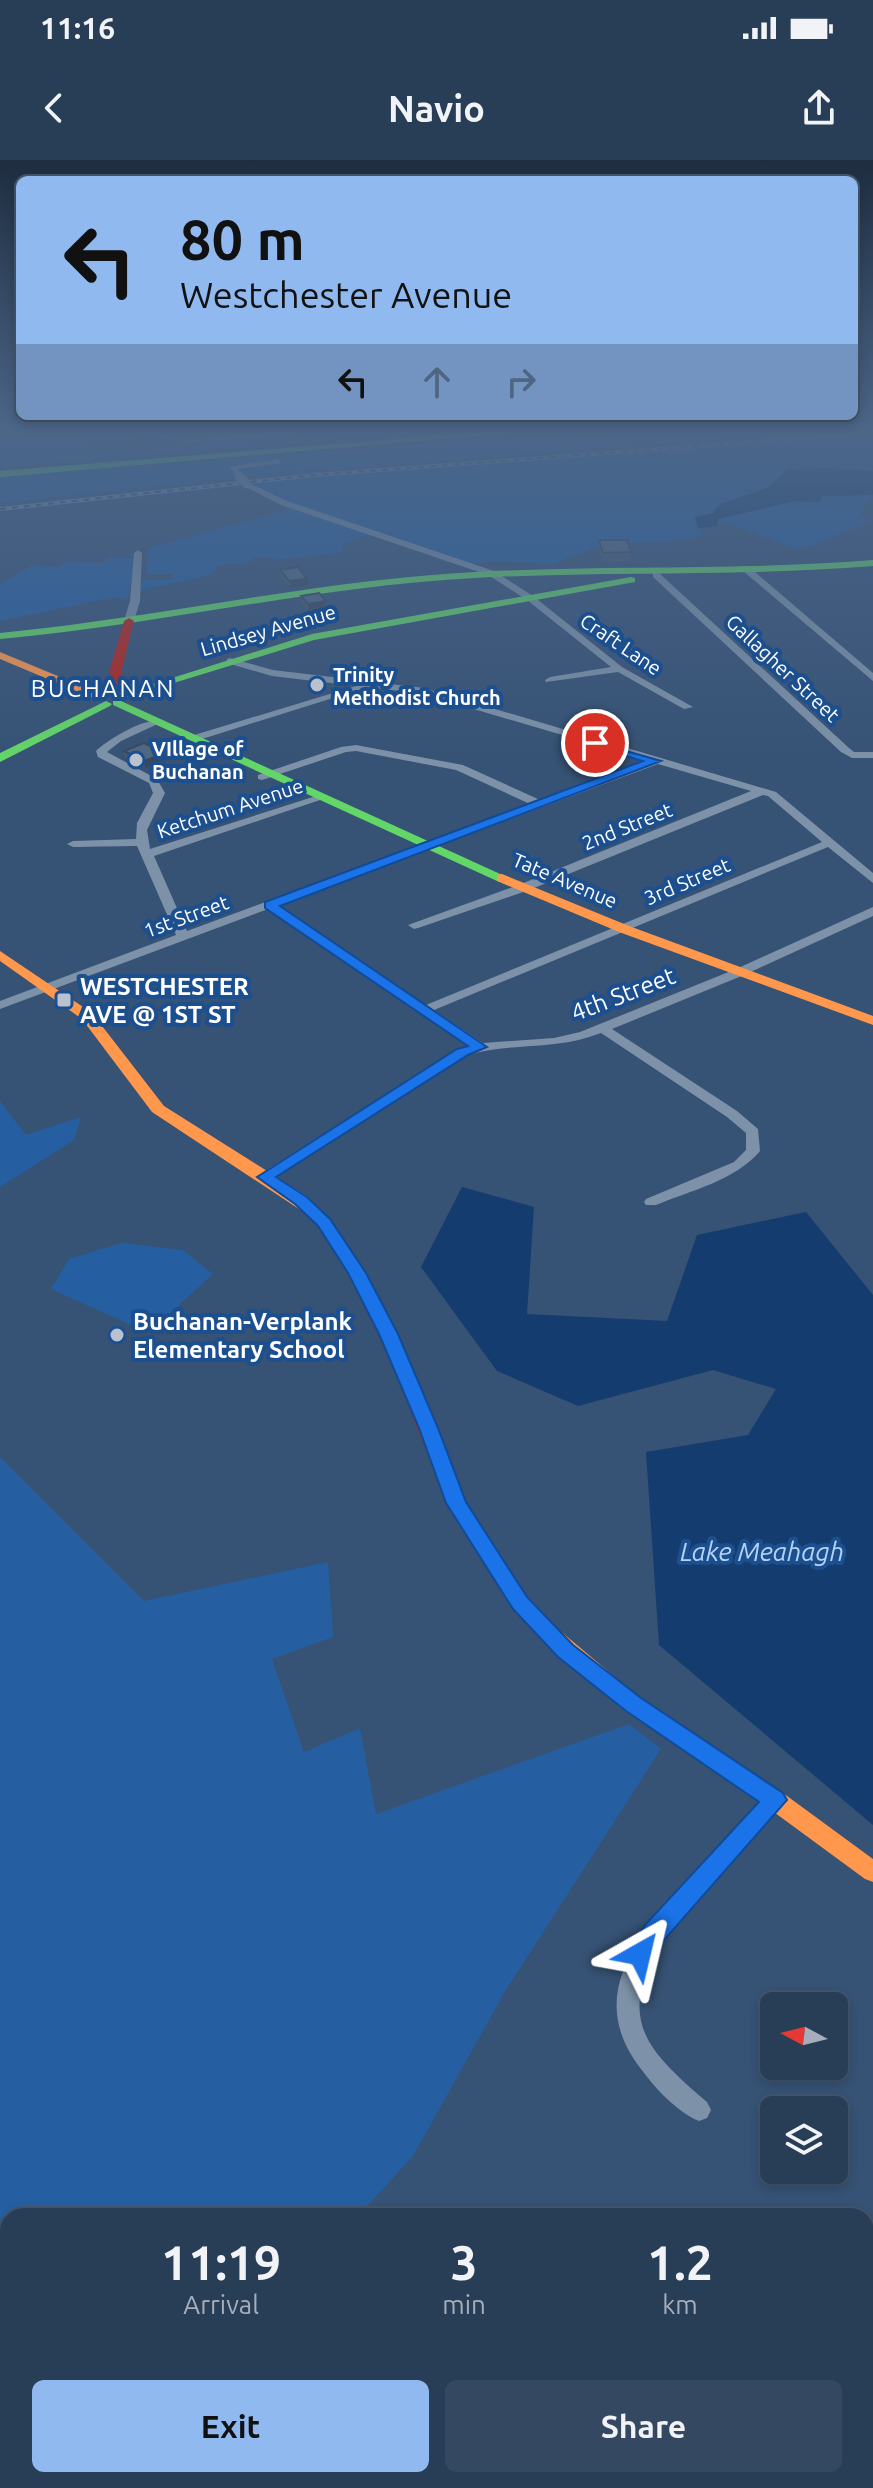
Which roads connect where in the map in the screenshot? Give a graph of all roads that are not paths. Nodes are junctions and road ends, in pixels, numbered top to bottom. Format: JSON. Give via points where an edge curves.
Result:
{"nodes":[{"id":1,"x":395,"y":541,"type":"edge"},
{"id":2,"x":138,"y":553,"type":"dead end"},
{"id":3,"x":870,"y":566,"type":"edge"},
{"id":4,"x":745,"y":568,"type":"junction"},
{"id":5,"x":656,"y":572,"type":"junction"},
{"id":6,"x":491,"y":573,"type":"junction"},
{"id":7,"x":531,"y":600,"type":"junction"},
{"id":8,"x":129,"y":621,"type":"junction"},
{"id":9,"x":0,"y":636,"type":"edge"},
{"id":10,"x":0,"y":655,"type":"edge"},
{"id":11,"x":230,"y":661,"type":"junction"},
{"id":12,"x":619,"y":669,"type":"junction"},
{"id":13,"x":873,"y":678,"type":"edge"},
{"id":14,"x":550,"y":680,"type":"dead end"},
{"id":15,"x":373,"y":684,"type":"junction"},
{"id":16,"x":112,"y":698,"type":"junction"},
{"id":17,"x":688,"y":707,"type":"dead end"},
{"id":18,"x":157,"y":722,"type":"junction"},
{"id":19,"x":195,"y":738,"type":"junction"},
{"id":20,"x":873,"y":755,"type":"edge"},
{"id":21,"x":0,"y":758,"type":"edge"},
{"id":22,"x":655,"y":761,"type":"junction"},
{"id":23,"x":266,"y":775,"type":"junction"},
{"id":24,"x":762,"y":791,"type":"junction"},
{"id":25,"x":320,"y":798,"type":"junction"},
{"id":26,"x":541,"y":805,"type":"junction"},
{"id":27,"x":140,"y":842,"type":"junction"},
{"id":28,"x":831,"y":842,"type":"junction"},
{"id":29,"x":73,"y":844,"type":"dead end"},
{"id":30,"x":428,"y":846,"type":"junction"},
{"id":31,"x":147,"y":854,"type":"junction"},
{"id":32,"x":873,"y":879,"type":"edge"},
{"id":33,"x":525,"y":887,"type":"junction"},
{"id":34,"x":270,"y":905,"type":"junction"},
{"id":35,"x":873,"y":911,"type":"edge"},
{"id":36,"x":414,"y":925,"type":"dead end"},
{"id":37,"x":624,"y":929,"type":"junction"},
{"id":38,"x":183,"y":937,"type":"junction"},
{"id":39,"x":0,"y":955,"type":"edge"},
{"id":40,"x":740,"y":972,"type":"junction"},
{"id":41,"x":47,"y":988,"type":"junction"},
{"id":42,"x":0,"y":1005,"type":"edge"},
{"id":43,"x":424,"y":1010,"type":"junction"},
{"id":44,"x":873,"y":1021,"type":"edge"},
{"id":45,"x":602,"y":1028,"type":"junction"},
{"id":46,"x":480,"y":1047,"type":"junction"},
{"id":47,"x":265,"y":1177,"type":"junction"},
{"id":48,"x":651,"y":1202,"type":"dead end"},
{"id":49,"x":775,"y":1800,"type":"junction"},
{"id":50,"x":873,"y":1872,"type":"edge"},
{"id":51,"x":699,"y":2110,"type":"dead end"}],
"edges":[{"from":1,"to":6,"type":"street","name":"Craft Lane","bridge":true},
{"from":2,"to":8,"type":"street"},
{"from":3,"to":4,"type":"main road"},
{"from":4,"to":5,"type":"main road"},
{"from":4,"to":13,"type":"street"},
{"from":5,"to":6,"type":"main road"},
{"from":5,"to":7,"type":"main road","name":"Lindsey Avenue"},
{"from":5,"to":20,"type":"street","name":"Gallagher Street","via":[[851,754]]},
{"from":6,"to":7,"type":"street","name":"Craft Lane"},
{"from":6,"to":8,"type":"main road","via":[[396,581]]},
{"from":7,"to":11,"type":"main road","name":"Lindsey Avenue","via":[[312,637]]},
{"from":7,"to":12,"type":"street","name":"Craft Lane"},
{"from":8,"to":9,"type":"main road"},
{"from":8,"to":16,"type":"main road"},
{"from":10,"to":16,"type":"main road","name":"Tate Avenue"},
{"from":11,"to":15,"type":"street","via":[[272,673]]},
{"from":11,"to":16,"type":"main road","name":"Lindsey Avenue"},
{"from":12,"to":14,"type":"street"},
{"from":12,"to":17,"type":"street","name":"Craft Lane"},
{"from":15,"to":19,"type":"street"},
{"from":15,"to":22,"type":"street","via":[[424,691]]},
{"from":16,"to":18,"type":"main road","name":"Tate Avenue"},
{"from":16,"to":21,"type":"main road","name":"Lindsey Avenue"},
{"from":18,"to":19,"type":"main road","name":"Tate Avenue"},
{"from":18,"to":27,"type":"street","via":[[101,751],[157,787],[159,793],[140,827]]},
{"from":19,"to":23,"type":"main road","name":"Tate Avenue"},
{"from":22,"to":24,"type":"street"},
{"from":22,"to":26,"type":"street","name":"1st Street"},
{"from":23,"to":25,"type":"main road","name":"Tate Avenue"},
{"from":23,"to":26,"type":"street","via":[[350,748],[459,767]]},
{"from":24,"to":28,"type":"street","via":[[779,798]]},
{"from":24,"to":33,"type":"street","name":"2nd Street"},
{"from":25,"to":30,"type":"main road","name":"Tate Avenue"},
{"from":25,"to":31,"type":"street","name":"Ketchum Avenue"},
{"from":26,"to":30,"type":"street","name":"1st Street"},
{"from":27,"to":29,"type":"street"},
{"from":27,"to":31,"type":"street"},
{"from":28,"to":32,"type":"street"},
{"from":28,"to":37,"type":"street","name":"3rd Street"},
{"from":30,"to":33,"type":"main road","name":"Tate Avenue"},
{"from":30,"to":34,"type":"street","name":"1st Street"},
{"from":31,"to":38,"type":"street","name":"Ketchum Avenue"},
{"from":33,"to":36,"type":"street","name":"2nd Street"},
{"from":33,"to":37,"type":"main road","name":"Tate Avenue"},
{"from":34,"to":38,"type":"street","name":"1st Street"},
{"from":34,"to":43,"type":"street"},
{"from":35,"to":40,"type":"street","name":"4th Street"},
{"from":37,"to":40,"type":"main road","name":"Tate Avenue"},
{"from":37,"to":43,"type":"street","name":"3rd Street"},
{"from":38,"to":41,"type":"street","name":"1st Street"},
{"from":39,"to":41,"type":"main road"},
{"from":40,"to":44,"type":"main road","name":"Tate Avenue"},
{"from":40,"to":45,"type":"street","name":"4th Street"},
{"from":41,"to":42,"type":"street","name":"1st Street"},
{"from":41,"to":47,"type":"main road","via":[[87,1016],[158,1109]]},
{"from":43,"to":46,"type":"street"},
{"from":45,"to":46,"type":"street","name":"4th Street","via":[[554,1042]]},
{"from":45,"to":48,"type":"street","via":[[753,1132],[753,1151],[739,1165]]},
{"from":46,"to":47,"type":"street","name":"4th Street","via":[[463,1052]]},
{"from":47,"to":49,"type":"main road","via":[[324,1222],[357,1273],[400,1361],[456,1503],[520,1603],[566,1651],[633,1705]]},
{"from":49,"to":50,"type":"main road"},
{"from":49,"to":51,"type":"street","via":[[654,1933],[631,1976],[628,2012],[637,2047],[650,2066]]}]}
